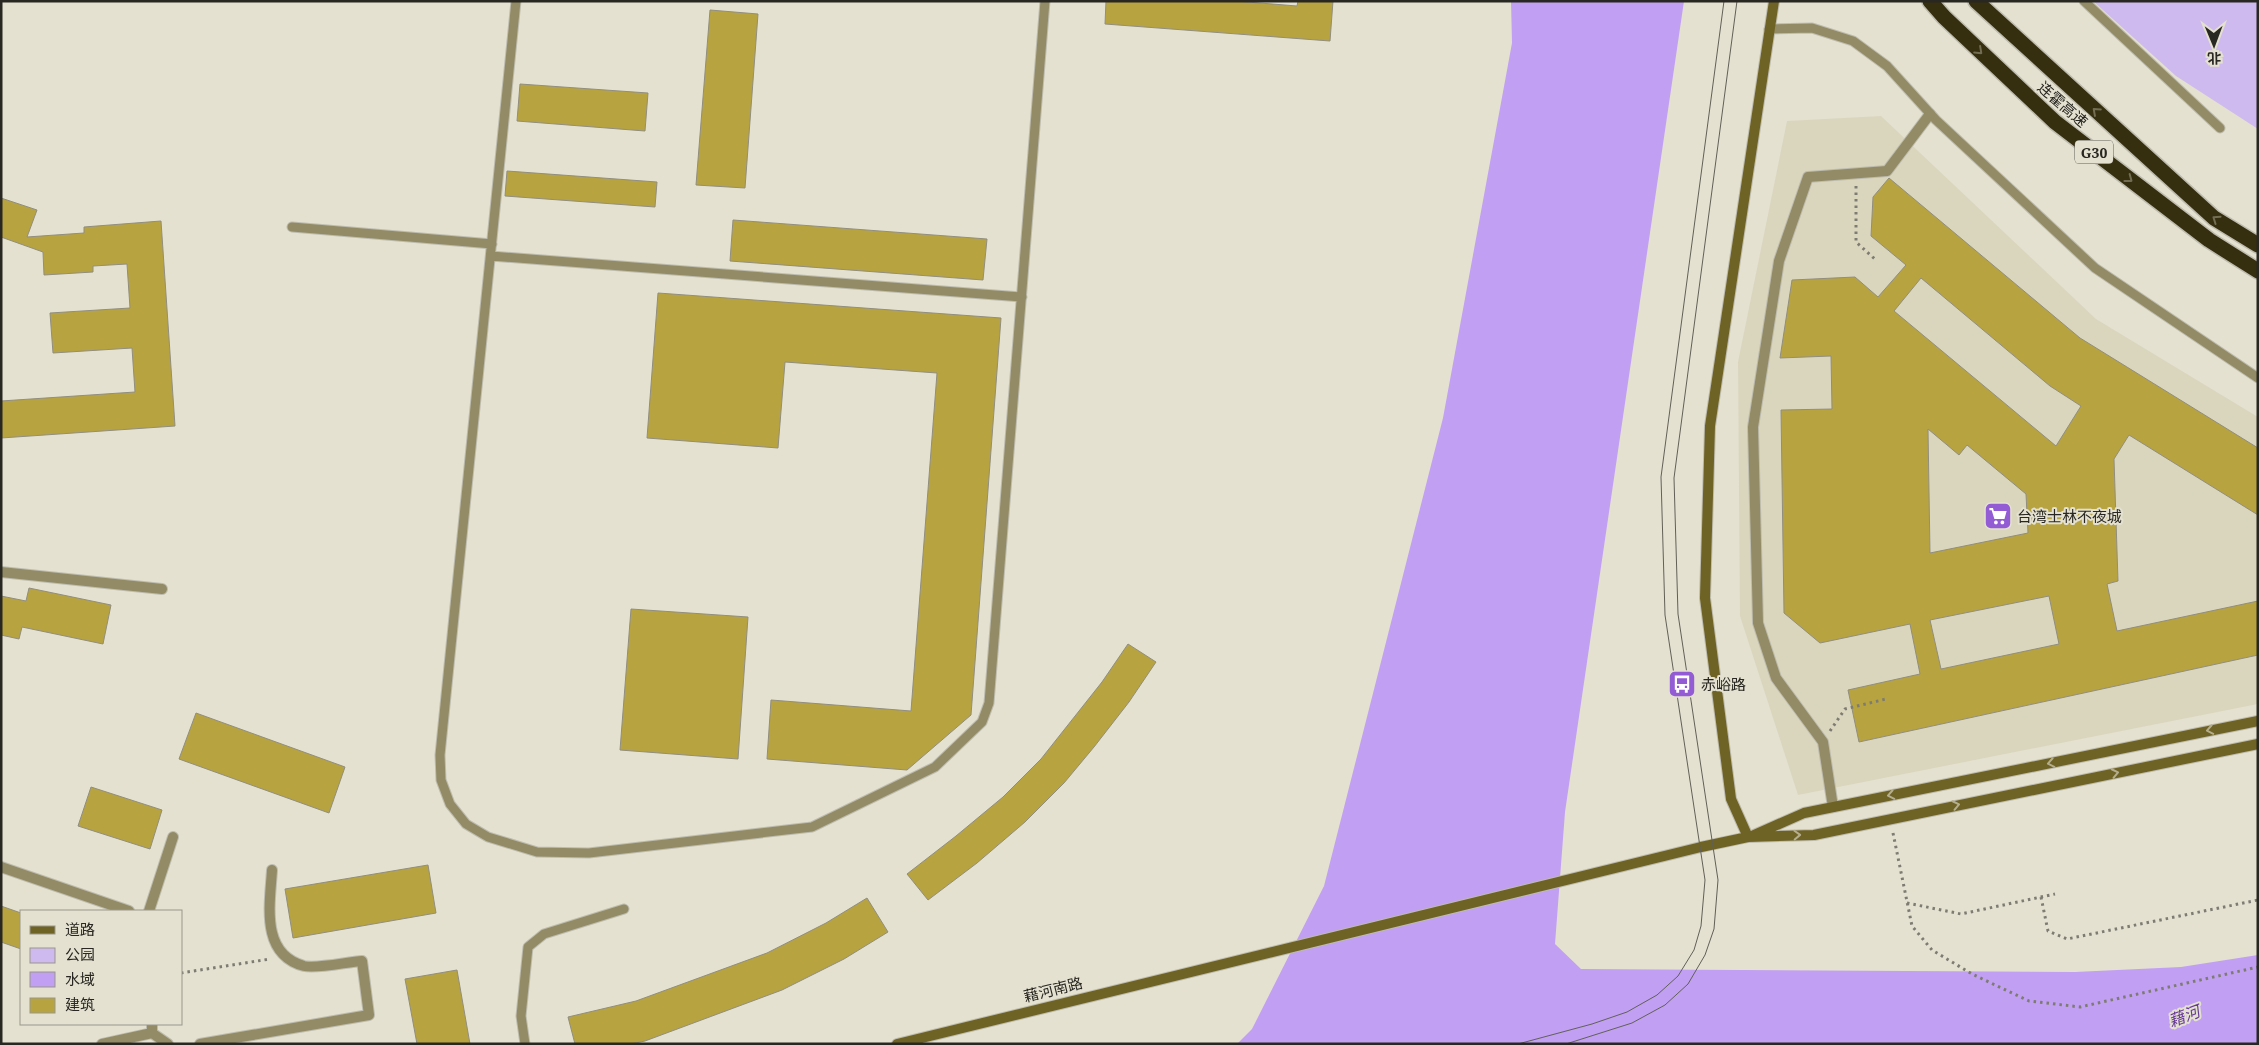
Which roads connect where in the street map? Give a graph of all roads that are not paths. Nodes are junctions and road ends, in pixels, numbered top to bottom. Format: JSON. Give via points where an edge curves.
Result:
{"nodes":[{"id":1,"x":516,"y":1,"type":"edge"},
{"id":2,"x":1045,"y":1,"type":"edge"},
{"id":3,"x":1774,"y":1,"type":"edge"},
{"id":4,"x":1930,"y":1,"type":"edge"},
{"id":5,"x":1976,"y":1,"type":"edge"},
{"id":6,"x":2084,"y":1,"type":"edge"},
{"id":7,"x":1769,"y":29,"type":"junction"},
{"id":8,"x":1930,"y":114,"type":"junction"},
{"id":9,"x":2220,"y":128,"type":"dead end"},
{"id":10,"x":292,"y":227,"type":"dead end"},
{"id":11,"x":492,"y":244,"type":"junction"},
{"id":12,"x":2258,"y":245,"type":"edge"},
{"id":13,"x":491,"y":256,"type":"junction"},
{"id":14,"x":2258,"y":271,"type":"edge"},
{"id":15,"x":1022,"y":297,"type":"junction"},
{"id":16,"x":2258,"y":378,"type":"edge"},
{"id":17,"x":1,"y":572,"type":"edge"},
{"id":18,"x":162,"y":589,"type":"dead end"},
{"id":19,"x":2258,"y":721,"type":"edge"},
{"id":20,"x":2258,"y":744,"type":"edge"},
{"id":21,"x":1833,"y":807,"type":"junction"},
{"id":22,"x":173,"y":837,"type":"dead end"},
{"id":23,"x":1748,"y":837,"type":"junction"},
{"id":24,"x":1,"y":867,"type":"edge"},
{"id":25,"x":272,"y":870,"type":"dead end"},
{"id":26,"x":126,"y":910,"type":"edge"},
{"id":27,"x":148,"y":910,"type":"edge"},
{"id":28,"x":624,"y":910,"type":"dead end"},
{"id":29,"x":152,"y":1029,"type":"edge"},
{"id":30,"x":102,"y":1044,"type":"edge"},
{"id":31,"x":168,"y":1044,"type":"edge"},
{"id":32,"x":200,"y":1044,"type":"edge"},
{"id":33,"x":526,"y":1044,"type":"edge"},
{"id":34,"x":897,"y":1044,"type":"edge"}],
"edges":[{"from":1,"to":11,"type":"lane"},
{"from":2,"to":15,"type":"lane"},
{"from":3,"to":7,"type":"main road"},
{"from":4,"to":14,"type":"highway","name":"连霍高速","number":"G30","one_way":true,"via":[[2055,122],[2209,240]]},
{"from":12,"to":5,"type":"highway","name":"连霍高速","number":"G30","one_way":true,"via":[[2214,218]]},
{"from":6,"to":9,"type":"lane"},
{"from":7,"to":8,"type":"lane","via":[[1812,28],[1853,41],[1887,66]]},
{"from":7,"to":23,"type":"main road","via":[[1710,426],[1705,598],[1731,799]]},
{"from":8,"to":16,"type":"lane","via":[[2095,268]]},
{"from":8,"to":21,"type":"street","via":[[1888,171],[1808,177],[1779,261],[1754,428],[1758,623],[1776,678],[1823,742]]},
{"from":10,"to":11,"type":"lane"},
{"from":11,"to":13,"type":"lane"},
{"from":13,"to":15,"type":"lane"},
{"from":13,"to":15,"type":"lane","via":[[440,755],[442,780],[450,804],[466,824],[488,837],[537,852],[589,853],[812,827],[935,767],[982,722],[988,703]]},
{"from":17,"to":18,"type":"street"},
{"from":19,"to":21,"type":"main road","one_way":true},
{"from":23,"to":20,"type":"main road","one_way":true,"via":[[1814,835]]},
{"from":21,"to":23,"type":"main road","via":[[1804,813]]},
{"from":22,"to":27,"type":"street"},
{"from":23,"to":34,"type":"main road","name":"藉河南路"},
{"from":24,"to":26,"type":"street"},
{"from":25,"to":32,"type":"street","via":[[269,925],[273,939],[287,956],[306,966],[362,961],[369,1015]]},
{"from":28,"to":33,"type":"lane","via":[[544,934],[528,947],[521,1016]]},
{"from":29,"to":30,"type":"street"},
{"from":29,"to":31,"type":"street"}]}
